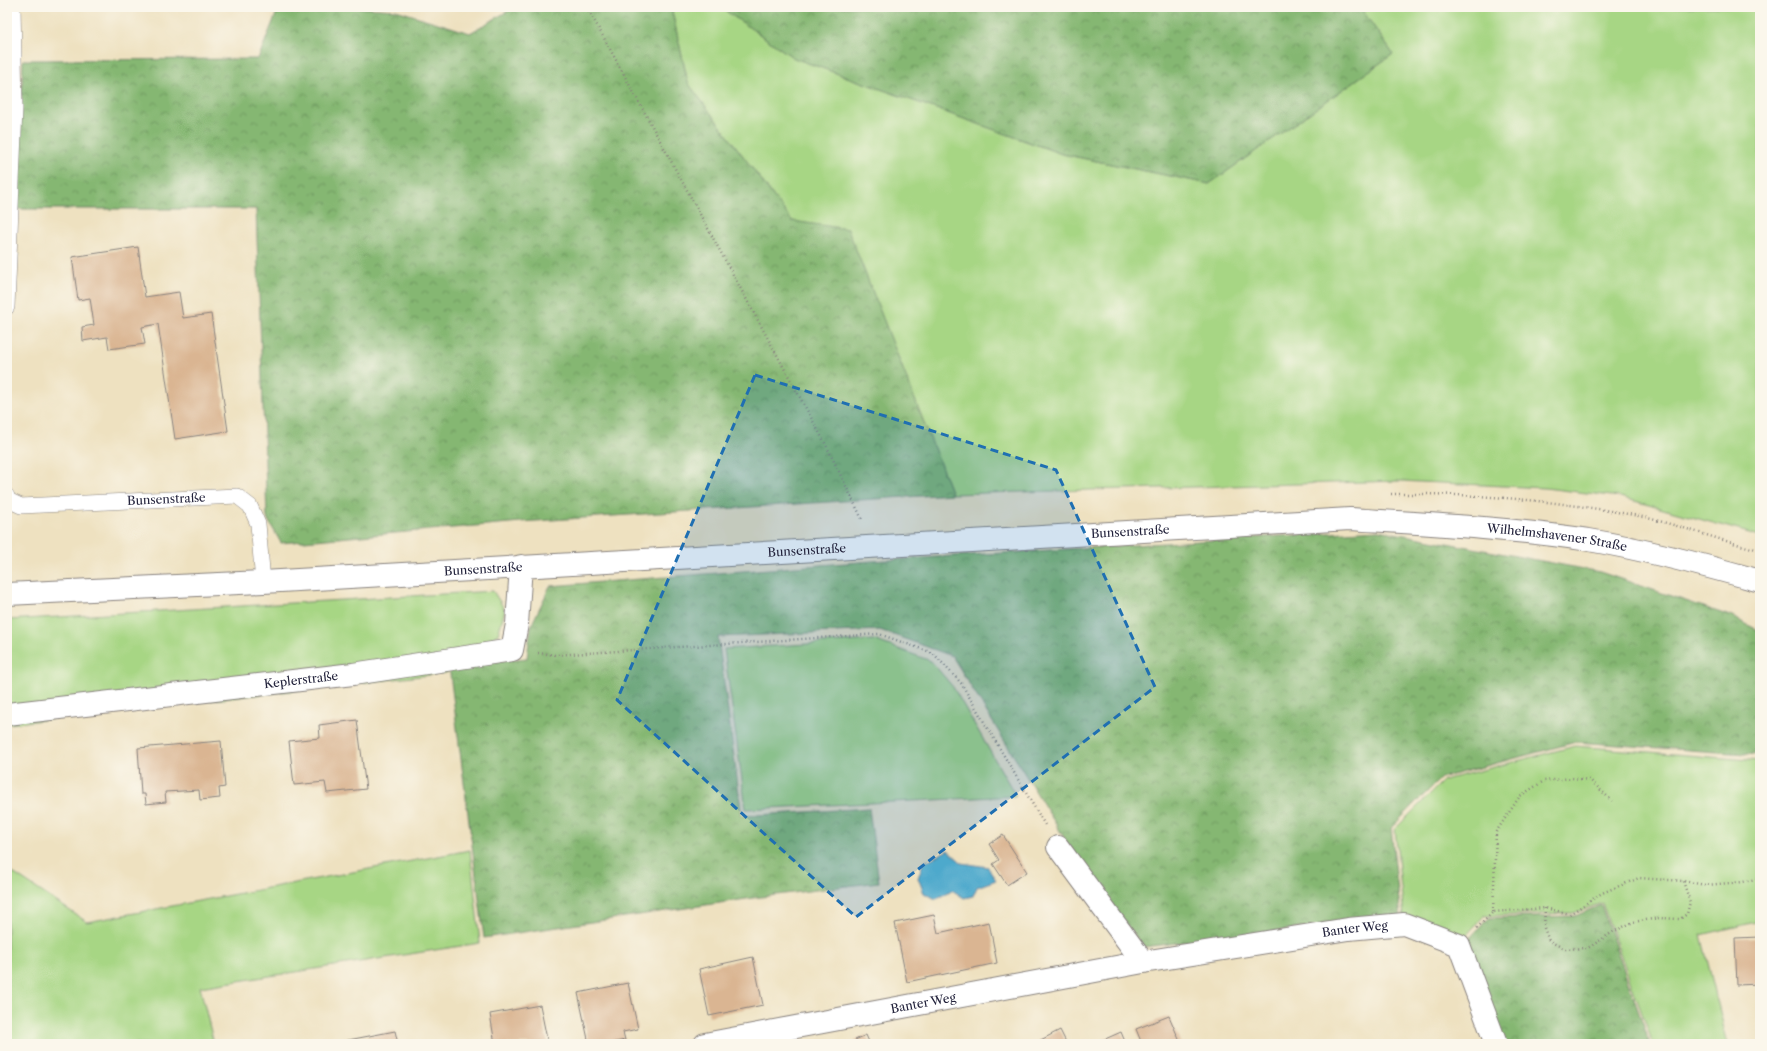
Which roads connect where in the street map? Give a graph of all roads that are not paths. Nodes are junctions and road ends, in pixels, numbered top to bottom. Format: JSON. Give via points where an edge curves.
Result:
{"nodes":[{"id":1,"x":13,"y":7,"type":"edge"},
{"id":2,"x":7,"y":307,"type":"edge"},
{"id":3,"x":7,"y":496,"type":"edge"},
{"id":4,"x":1350,"y":519,"type":"joint"},
{"id":5,"x":521,"y":566,"type":"junction"},
{"id":6,"x":1760,"y":581,"type":"edge"},
{"id":7,"x":262,"y":582,"type":"junction"},
{"id":8,"x":7,"y":594,"type":"edge"},
{"id":9,"x":7,"y":714,"type":"edge"},
{"id":10,"x":1058,"y":847,"type":"road end"},
{"id":11,"x":1143,"y":962,"type":"junction"},
{"id":12,"x":704,"y":1044,"type":"edge"},
{"id":13,"x":1496,"y":1044,"type":"edge"}],
"edges":[{"from":1,"to":2,"type":"lane","via":[[15,108]]},
{"from":3,"to":7,"type":"lane","name":"Bunsenstraße","via":[[8,500],[21,506],[237,496],[250,506],[258,524]]},
{"from":4,"to":5,"type":"street","name":"Bunsenstraße"},
{"from":4,"to":6,"type":"street","name":"Wilhelmshavener Straße","via":[[1471,526],[1589,540],[1662,555]]},
{"from":5,"to":7,"type":"street","name":"Bunsenstraße"},
{"from":5,"to":9,"type":"street","name":"Keplerstraße","via":[[517,624],[512,650],[353,674]]},
{"from":7,"to":8,"type":"street","name":"Bunsenstraße"},
{"from":10,"to":11,"type":"street"},
{"from":11,"to":12,"type":"street","name":"Banter Weg"},
{"from":11,"to":13,"type":"street","name":"Banter Weg","via":[[1348,928],[1404,924],[1459,945]]}]}
